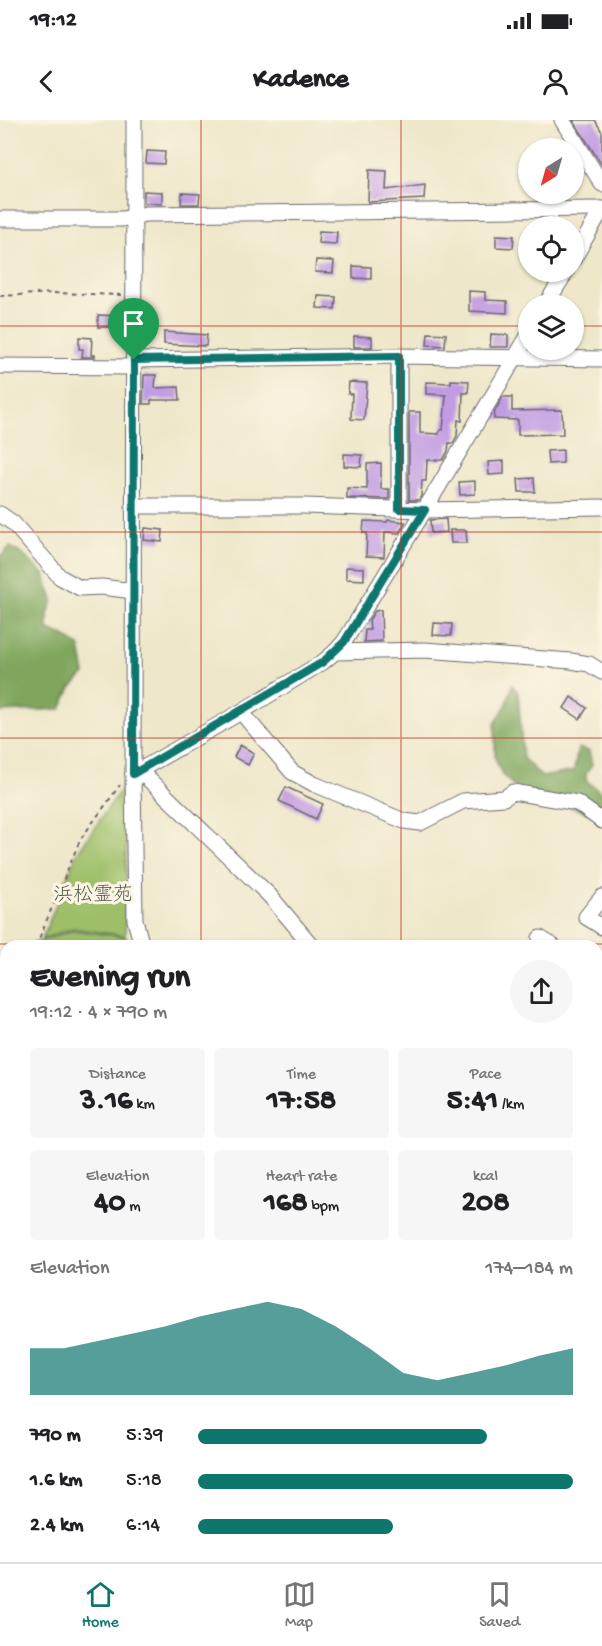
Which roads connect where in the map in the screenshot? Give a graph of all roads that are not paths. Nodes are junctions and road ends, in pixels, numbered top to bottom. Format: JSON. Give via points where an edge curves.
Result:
{"nodes":[{"id":1,"x":134,"y":120,"type":"edge"},
{"id":2,"x":562,"y":120,"type":"edge"},
{"id":3,"x":602,"y":184,"type":"edge"},
{"id":4,"x":602,"y":209,"type":"edge"},
{"id":5,"x":134,"y":215,"type":"junction"},
{"id":6,"x":0,"y":219,"type":"edge"},
{"id":7,"x":584,"y":241,"type":"edge"},
{"id":8,"x":518,"y":352,"type":"edge"},
{"id":9,"x":399,"y":356,"type":"junction"},
{"id":10,"x":602,"y":358,"type":"edge"},
{"id":11,"x":514,"y":359,"type":"junction"},
{"id":12,"x":134,"y":364,"type":"junction"},
{"id":13,"x":0,"y":366,"type":"edge"},
{"id":14,"x":133,"y":506,"type":"junction"},
{"id":15,"x":602,"y":507,"type":"edge"},
{"id":16,"x":399,"y":509,"type":"junction"},
{"id":17,"x":425,"y":510,"type":"junction"},
{"id":18,"x":0,"y":514,"type":"edge"},
{"id":19,"x":133,"y":591,"type":"junction"},
{"id":20,"x":335,"y":652,"type":"junction"},
{"id":21,"x":602,"y":672,"type":"edge"},
{"id":22,"x":241,"y":712,"type":"junction"},
{"id":23,"x":133,"y":774,"type":"junction"},
{"id":24,"x":602,"y":821,"type":"edge"},
{"id":25,"x":602,"y":897,"type":"edge"},
{"id":26,"x":602,"y":927,"type":"edge"},
{"id":27,"x":140,"y":940,"type":"edge"},
{"id":28,"x":307,"y":940,"type":"edge"}],
"edges":[{"from":1,"to":5,"type":"street"},
{"from":2,"to":3,"type":"street"},
{"from":4,"to":5,"type":"street"},
{"from":4,"to":7,"type":"street"},
{"from":5,"to":6,"type":"street","via":[[122,219]]},
{"from":5,"to":12,"type":"street"},
{"from":8,"to":11,"type":"street"},
{"from":9,"to":11,"type":"street"},
{"from":9,"to":12,"type":"street"},
{"from":9,"to":16,"type":"street"},
{"from":10,"to":11,"type":"street"},
{"from":11,"to":17,"type":"street"},
{"from":12,"to":13,"type":"street"},
{"from":12,"to":14,"type":"street"},
{"from":14,"to":16,"type":"street"},
{"from":14,"to":19,"type":"street"},
{"from":15,"to":17,"type":"street"},
{"from":16,"to":17,"type":"street"},
{"from":17,"to":20,"type":"street"},
{"from":18,"to":19,"type":"street","via":[[13,523],[60,577],[80,588]]},
{"from":19,"to":23,"type":"street"},
{"from":20,"to":21,"type":"street","via":[[425,650],[549,659],[589,664]]},
{"from":20,"to":22,"type":"street"},
{"from":22,"to":23,"type":"street"},
{"from":22,"to":24,"type":"street","via":[[292,772],[404,821],[420,823],[463,801],[504,798],[513,792],[577,803]]},
{"from":23,"to":27,"type":"street","via":[[135,920]]},
{"from":23,"to":28,"type":"street","via":[[143,774],[270,896]]},
{"from":25,"to":26,"type":"street","via":[[586,917]]}]}
